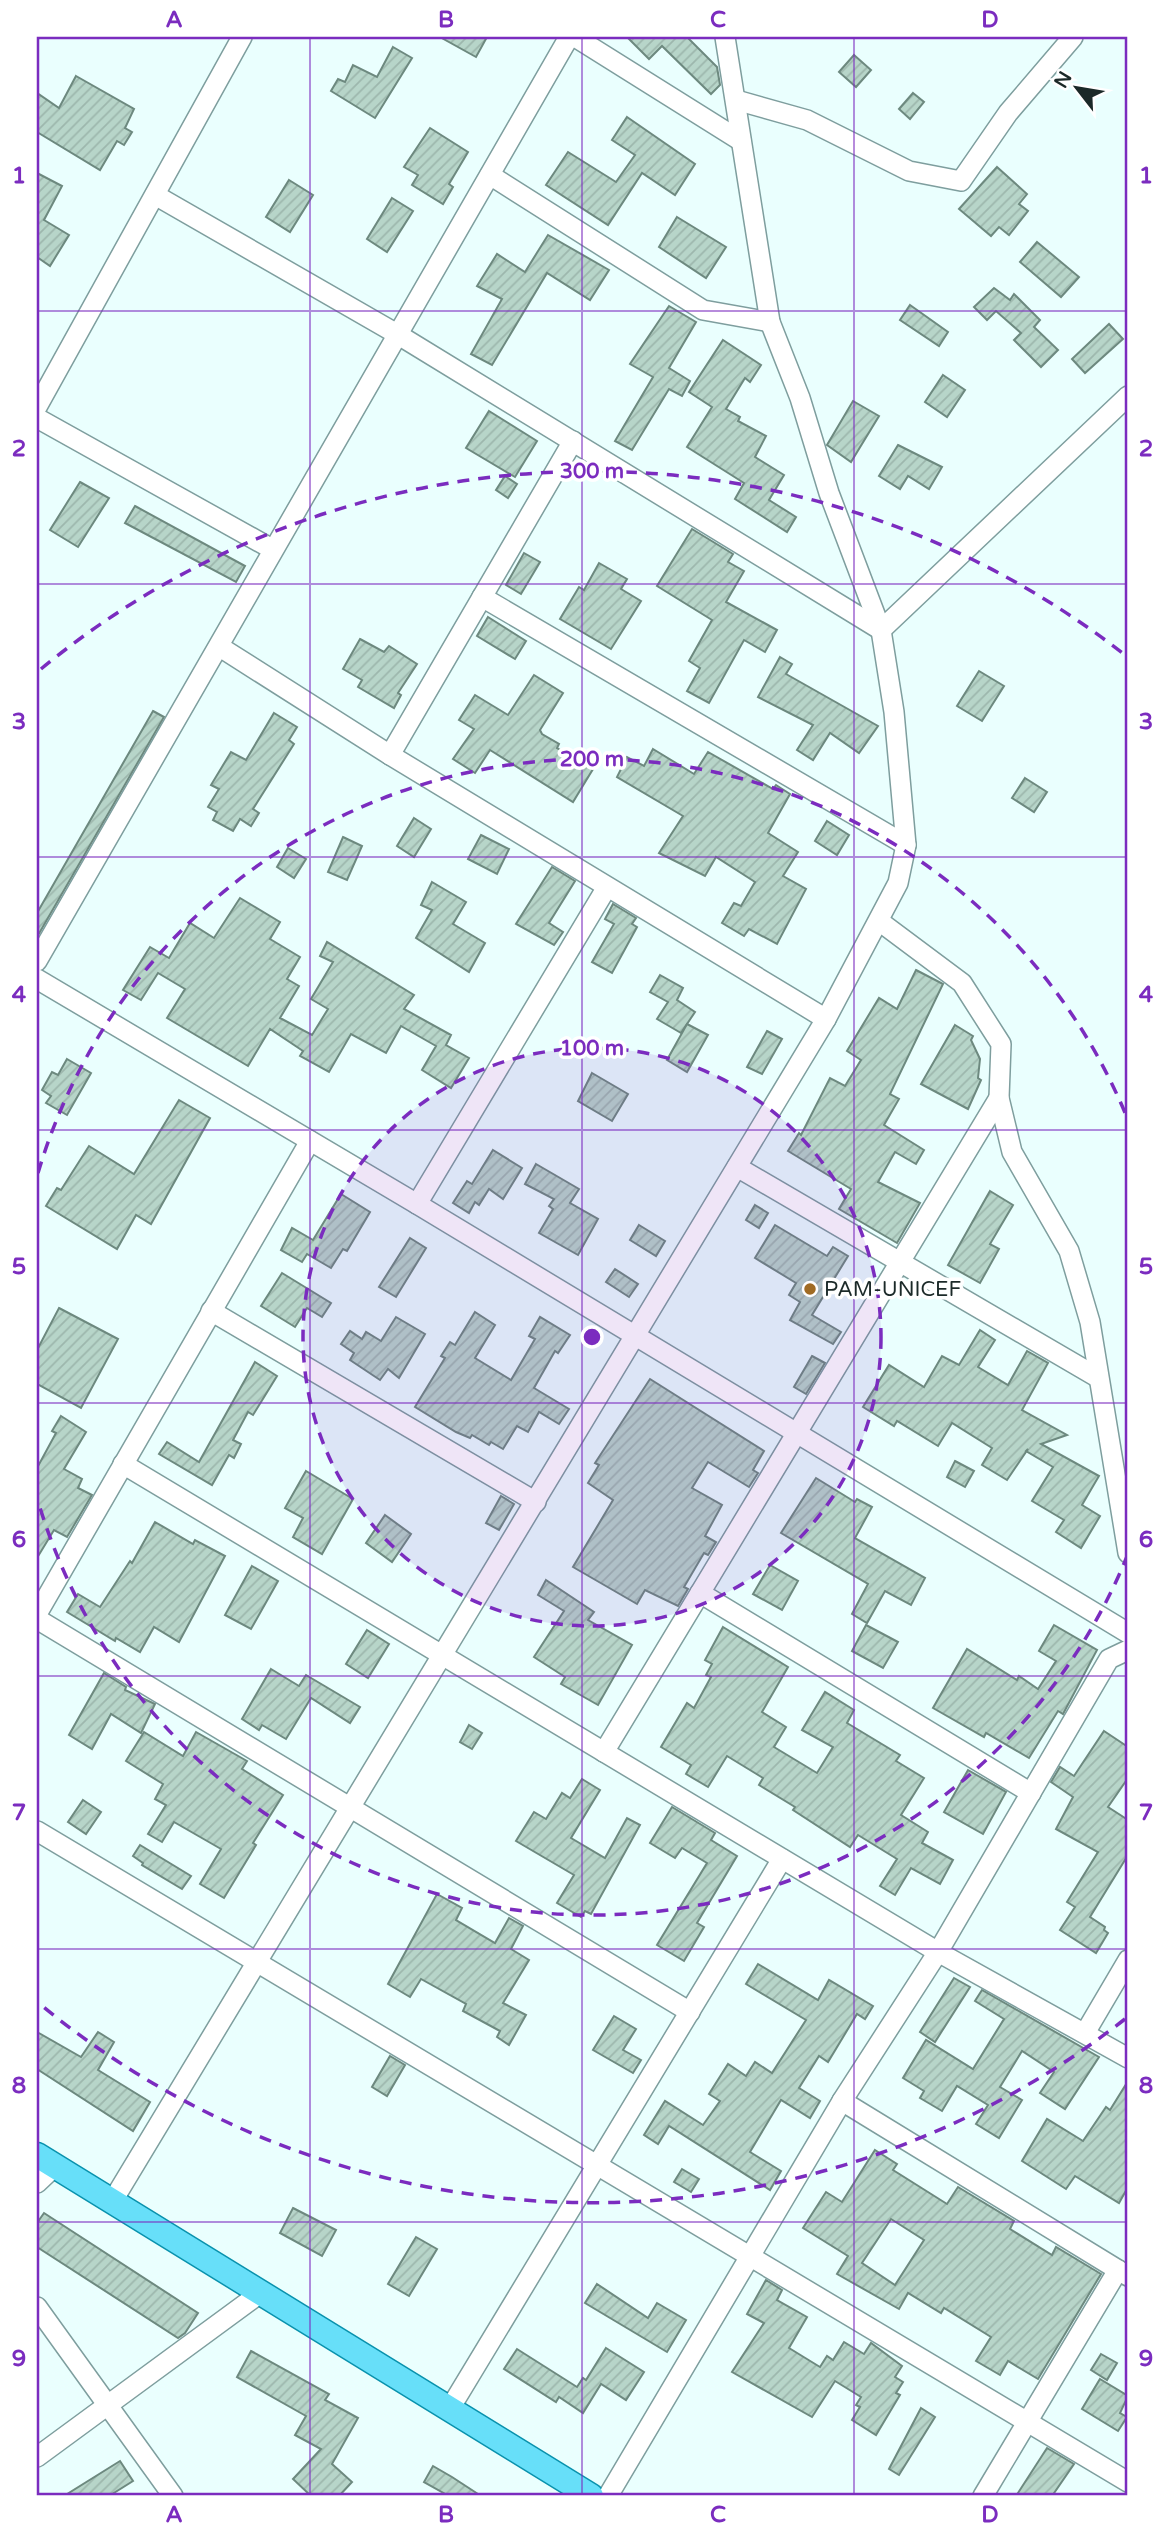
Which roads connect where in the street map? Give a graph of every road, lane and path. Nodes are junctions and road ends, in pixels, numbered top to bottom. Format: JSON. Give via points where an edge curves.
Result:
{"nodes":[{"id":1,"x":242,"y":37,"type":"edge"},
{"id":2,"x":569,"y":37,"type":"edge"},
{"id":3,"x":575,"y":37,"type":"edge"},
{"id":4,"x":725,"y":37,"type":"edge"},
{"id":5,"x":1073,"y":37,"type":"edge"},
{"id":6,"x":736,"y":100,"type":"junction"},
{"id":7,"x":741,"y":141,"type":"junction"},
{"id":8,"x":490,"y":175,"type":"junction"},
{"id":9,"x":155,"y":195,"type":"junction"},
{"id":10,"x":770,"y":321,"type":"junction"},
{"id":11,"x":397,"y":334,"type":"junction"},
{"id":12,"x":1128,"y":396,"type":"edge"},
{"id":13,"x":37,"y":407,"type":"edge"},
{"id":14,"x":37,"y":418,"type":"edge"},
{"id":15,"x":573,"y":441,"type":"junction"},
{"id":16,"x":272,"y":549,"type":"junction"},
{"id":17,"x":482,"y":597,"type":"junction"},
{"id":18,"x":881,"y":630,"type":"junction"},
{"id":19,"x":220,"y":647,"type":"junction"},
{"id":20,"x":390,"y":755,"type":"junction"},
{"id":21,"x":906,"y":845,"type":"junction"},
{"id":22,"x":607,"y":887,"type":"junction"},
{"id":23,"x":879,"y":921,"type":"junction"},
{"id":24,"x":37,"y":961,"type":"edge"},
{"id":25,"x":37,"y":979,"type":"edge"},
{"id":26,"x":826,"y":1019,"type":"junction"},
{"id":27,"x":999,"y":1098,"type":"junction"},
{"id":28,"x":310,"y":1141,"type":"junction"},
{"id":29,"x":737,"y":1167,"type":"junction"},
{"id":30,"x":417,"y":1204,"type":"junction"},
{"id":31,"x":900,"y":1265,"type":"junction"},
{"id":32,"x":211,"y":1311,"type":"junction"},
{"id":33,"x":635,"y":1337,"type":"junction"},
{"id":34,"x":1097,"y":1377,"type":"junction"},
{"id":35,"x":798,"y":1436,"type":"junction"},
{"id":36,"x":123,"y":1464,"type":"junction"},
{"id":37,"x":536,"y":1502,"type":"junction"},
{"id":38,"x":1128,"y":1553,"type":"edge"},
{"id":39,"x":700,"y":1593,"type":"junction"},
{"id":40,"x":37,"y":1616,"type":"edge"},
{"id":41,"x":1128,"y":1633,"type":"edge"},
{"id":42,"x":1128,"y":1650,"type":"edge"},
{"id":43,"x":443,"y":1656,"type":"junction"},
{"id":44,"x":604,"y":1752,"type":"junction"},
{"id":45,"x":1031,"y":1793,"type":"junction"},
{"id":46,"x":350,"y":1809,"type":"junction"},
{"id":47,"x":37,"y":1831,"type":"edge"},
{"id":48,"x":782,"y":1858,"type":"junction"},
{"id":49,"x":938,"y":1952,"type":"junction"},
{"id":50,"x":1128,"y":1960,"type":"edge"},
{"id":51,"x":257,"y":1963,"type":"junction"},
{"id":52,"x":690,"y":2012,"type":"junction"},
{"id":53,"x":1085,"y":2033,"type":"junction"},
{"id":54,"x":1128,"y":2058,"type":"edge"},
{"id":55,"x":842,"y":2101,"type":"junction"},
{"id":56,"x":46,"y":2161,"type":"edge"},
{"id":57,"x":597,"y":2165,"type":"junction"},
{"id":58,"x":37,"y":2183,"type":"edge"},
{"id":59,"x":112,"y":2202,"type":"junction"},
{"id":60,"x":750,"y":2256,"type":"junction"},
{"id":61,"x":1123,"y":2273,"type":"edge"},
{"id":62,"x":259,"y":2294,"type":"junction"},
{"id":63,"x":37,"y":2307,"type":"edge"},
{"id":64,"x":107,"y":2405,"type":"junction"},
{"id":65,"x":449,"y":2410,"type":"junction"},
{"id":66,"x":1028,"y":2422,"type":"junction"},
{"id":67,"x":37,"y":2457,"type":"edge"},
{"id":68,"x":1128,"y":2482,"type":"edge"},
{"id":69,"x":173,"y":2496,"type":"edge"},
{"id":70,"x":591,"y":2496,"type":"edge"},
{"id":71,"x":608,"y":2496,"type":"edge"},
{"id":72,"x":983,"y":2496,"type":"edge"}],
"edges":[{"from":1,"to":9,"type":"street"},
{"from":2,"to":8,"type":"street"},
{"from":3,"to":7,"type":"street"},
{"from":4,"to":6,"type":"street"},
{"from":5,"to":6,"type":"street","via":[[1008,113],[961,181],[909,171],[807,120]]},
{"from":6,"to":7,"type":"street"},
{"from":7,"to":10,"type":"street"},
{"from":8,"to":10,"type":"street","via":[[703,310]]},
{"from":8,"to":11,"type":"street"},
{"from":9,"to":11,"type":"street"},
{"from":9,"to":13,"type":"street"},
{"from":10,"to":18,"type":"street"},
{"from":11,"to":15,"type":"street"},
{"from":11,"to":16,"type":"street"},
{"from":12,"to":18,"type":"street"},
{"from":14,"to":16,"type":"street"},
{"from":15,"to":17,"type":"street"},
{"from":15,"to":18,"type":"street"},
{"from":16,"to":19,"type":"street"},
{"from":17,"to":20,"type":"street"},
{"from":17,"to":21,"type":"street"},
{"from":18,"to":21,"type":"street"},
{"from":19,"to":20,"type":"street"},
{"from":19,"to":24,"type":"street"},
{"from":20,"to":22,"type":"street"},
{"from":21,"to":23,"type":"street","via":[[898,883]]},
{"from":22,"to":26,"type":"street"},
{"from":22,"to":30,"type":"street"},
{"from":23,"to":26,"type":"street"},
{"from":23,"to":27,"type":"street","via":[[962,983],[1002,1044]]},
{"from":25,"to":28,"type":"street"},
{"from":26,"to":29,"type":"street"},
{"from":27,"to":31,"type":"street"},
{"from":27,"to":34,"type":"street","via":[[1012,1152],[1069,1251],[1090,1322]]},
{"from":28,"to":30,"type":"street"},
{"from":28,"to":32,"type":"street"},
{"from":29,"to":31,"type":"street"},
{"from":29,"to":33,"type":"street"},
{"from":30,"to":33,"type":"street"},
{"from":31,"to":34,"type":"street"},
{"from":31,"to":35,"type":"street"},
{"from":32,"to":36,"type":"street"},
{"from":32,"to":37,"type":"street"},
{"from":33,"to":35,"type":"street"},
{"from":33,"to":37,"type":"street"},
{"from":34,"to":38,"type":"street"},
{"from":35,"to":39,"type":"street"},
{"from":35,"to":41,"type":"street"},
{"from":36,"to":40,"type":"street"},
{"from":36,"to":43,"type":"street"},
{"from":37,"to":43,"type":"street"},
{"from":39,"to":44,"type":"street"},
{"from":39,"to":45,"type":"street"},
{"from":40,"to":46,"type":"street"},
{"from":42,"to":45,"type":"street","via":[[1109,1659]]},
{"from":43,"to":44,"type":"street"},
{"from":43,"to":46,"type":"street"},
{"from":44,"to":48,"type":"street"},
{"from":45,"to":49,"type":"street"},
{"from":46,"to":51,"type":"street"},
{"from":46,"to":52,"type":"street"},
{"from":47,"to":51,"type":"street"},
{"from":48,"to":49,"type":"street"},
{"from":48,"to":52,"type":"street"},
{"from":49,"to":53,"type":"street"},
{"from":49,"to":55,"type":"street"},
{"from":50,"to":53,"type":"street"},
{"from":51,"to":57,"type":"street"},
{"from":51,"to":59,"type":"street"},
{"from":52,"to":57,"type":"street"},
{"from":53,"to":54,"type":"street"},
{"from":55,"to":60,"type":"street"},
{"from":55,"to":61,"type":"street"},
{"from":56,"to":58,"type":"street"},
{"from":56,"to":59,"type":"main road"},
{"from":57,"to":60,"type":"street"},
{"from":57,"to":65,"type":"street"},
{"from":59,"to":62,"type":"main road"},
{"from":60,"to":66,"type":"street"},
{"from":60,"to":71,"type":"street"},
{"from":61,"to":66,"type":"street"},
{"from":62,"to":64,"type":"street"},
{"from":62,"to":65,"type":"main road"},
{"from":63,"to":64,"type":"street"},
{"from":64,"to":67,"type":"street"},
{"from":64,"to":69,"type":"street"},
{"from":65,"to":70,"type":"main road"},
{"from":66,"to":68,"type":"street"},
{"from":66,"to":72,"type":"street"}]}
